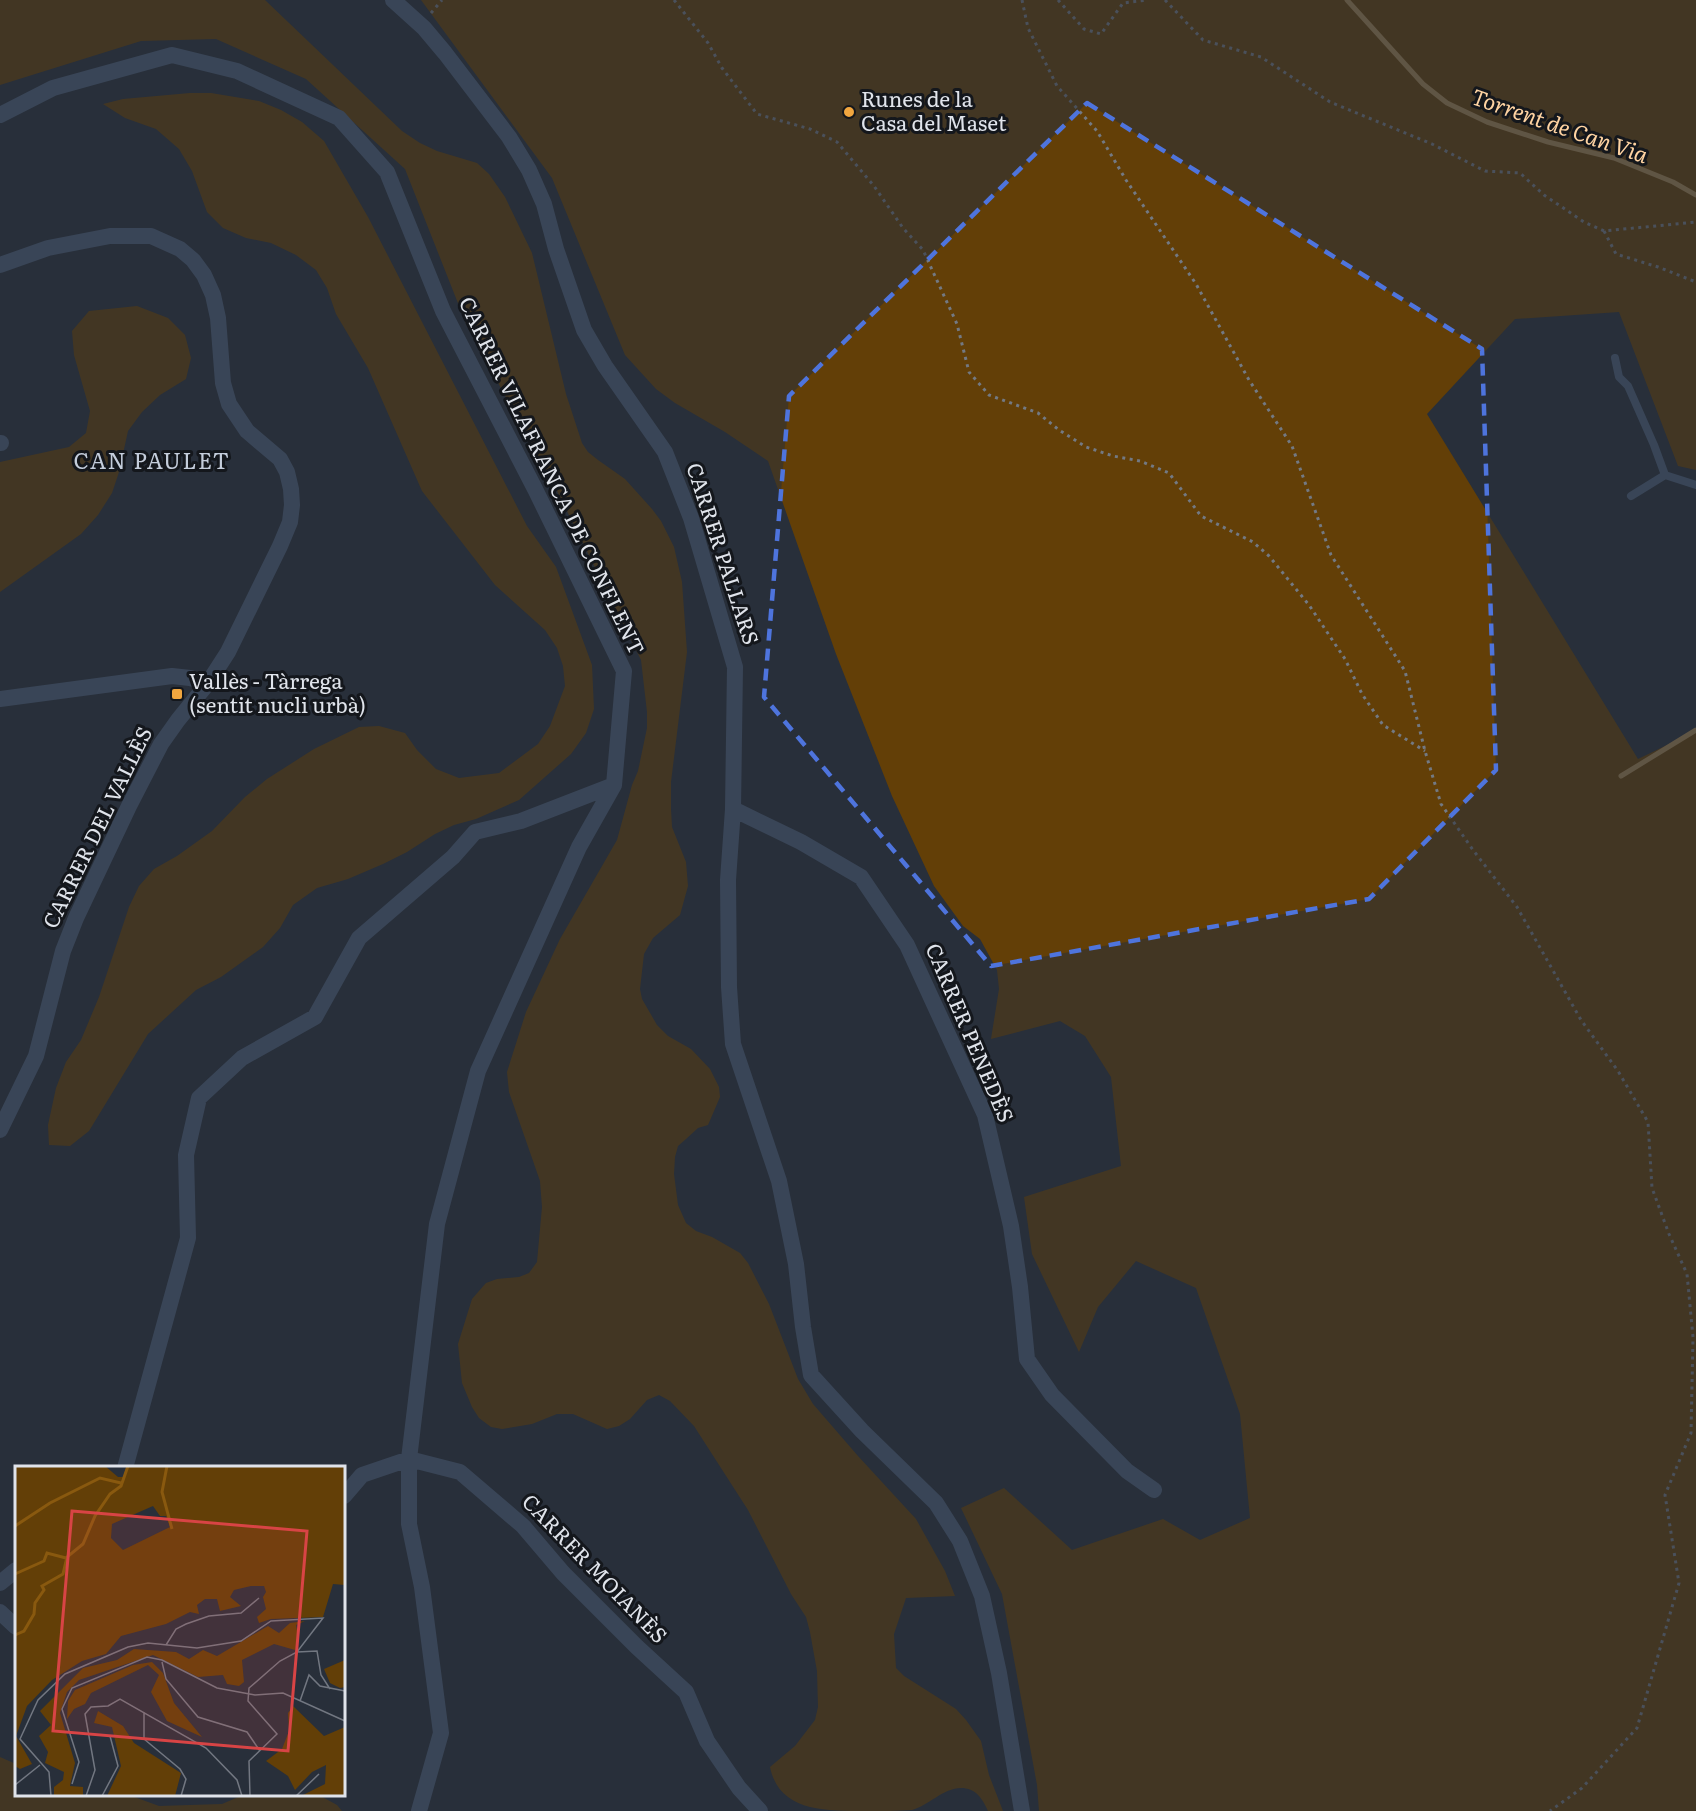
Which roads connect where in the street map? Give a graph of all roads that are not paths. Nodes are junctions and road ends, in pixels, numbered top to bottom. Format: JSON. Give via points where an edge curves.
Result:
{"nodes":[{"id":1,"x":393,"y":0,"type":"edge"},
{"id":2,"x":0,"y":115,"type":"edge"},
{"id":3,"x":0,"y":265,"type":"edge"},
{"id":4,"x":1615,"y":358,"type":"dead end"},
{"id":5,"x":1665,"y":475,"type":"junction"},
{"id":6,"x":1696,"y":485,"type":"edge"},
{"id":7,"x":1631,"y":496,"type":"dead end"},
{"id":8,"x":208,"y":683,"type":"junction"},
{"id":9,"x":0,"y":699,"type":"edge"},
{"id":10,"x":614,"y":785,"type":"junction"},
{"id":11,"x":734,"y":808,"type":"junction"},
{"id":12,"x":0,"y":1130,"type":"edge"},
{"id":13,"x":409,"y":1459,"type":"junction"},
{"id":14,"x":125,"y":1466,"type":"edge"},
{"id":15,"x":1154,"y":1490,"type":"dead end"},
{"id":16,"x":345,"y":1495,"type":"edge"},
{"id":17,"x":15,"y":1571,"type":"edge"},
{"id":18,"x":0,"y":1583,"type":"edge"},
{"id":19,"x":0,"y":1612,"type":"edge"},
{"id":20,"x":15,"y":1626,"type":"edge"},
{"id":21,"x":419,"y":1811,"type":"edge"},
{"id":22,"x":760,"y":1811,"type":"edge"},
{"id":23,"x":1022,"y":1811,"type":"edge"}],
"edges":[{"from":1,"to":11,"type":"street","name":"CARRER PALLARS","via":[[445,53],[530,170],[584,330],[665,452],[691,518],[735,667]]},
{"from":2,"to":10,"type":"street","name":"CARRER VILAFRANCA DE CONFLENT","via":[[53,88],[172,56],[237,71],[339,118],[387,172],[443,311],[624,671]]},
{"from":3,"to":8,"type":"street","name":"CARRER DEL VALLÈS","via":[[48,248],[135,235],[151,236],[180,249],[204,275],[218,318],[223,382],[229,404],[247,431],[280,459],[287,472],[292,506],[280,546],[228,652]]},
{"from":4,"to":5,"type":"lane","via":[[1619,377],[1628,387]]},
{"from":5,"to":6,"type":"lane"},
{"from":5,"to":7,"type":"lane"},
{"from":8,"to":9,"type":"street","via":[[172,676]]},
{"from":8,"to":12,"type":"street","name":"CARRER DEL VALLÈS","via":[[161,744],[76,918],[63,951],[36,1056]]},
{"from":10,"to":13,"type":"street","name":"CARRER VILAFRANCA DE CONFLENT","via":[[579,847],[478,1071],[437,1224]]},
{"from":10,"to":14,"type":"street","via":[[521,821],[475,832],[453,857],[359,938],[315,1017],[242,1058],[199,1098],[186,1155],[189,1238]]},
{"from":11,"to":15,"type":"street","name":"CARRER PENEDÈS","via":[[861,876],[908,945],[985,1115],[1011,1226],[1028,1359],[1052,1395],[1127,1471]]},
{"from":11,"to":23,"type":"street","name":"CARRER PALLARS","via":[[728,880],[733,1044],[779,1180],[796,1264],[811,1375],[936,1503],[960,1541],[982,1596]]},
{"from":13,"to":16,"type":"street","via":[[362,1475]]},
{"from":13,"to":21,"type":"street","name":"CARRER VILAFRANCA DE CONFLENT","via":[[409,1524],[422,1587],[441,1733]]},
{"from":13,"to":22,"type":"street","name":"CARRER MOIANÈS","via":[[460,1472],[523,1526],[563,1573],[686,1692],[707,1741]]},
{"from":17,"to":18,"type":"street"},
{"from":19,"to":20,"type":"street"}]}
